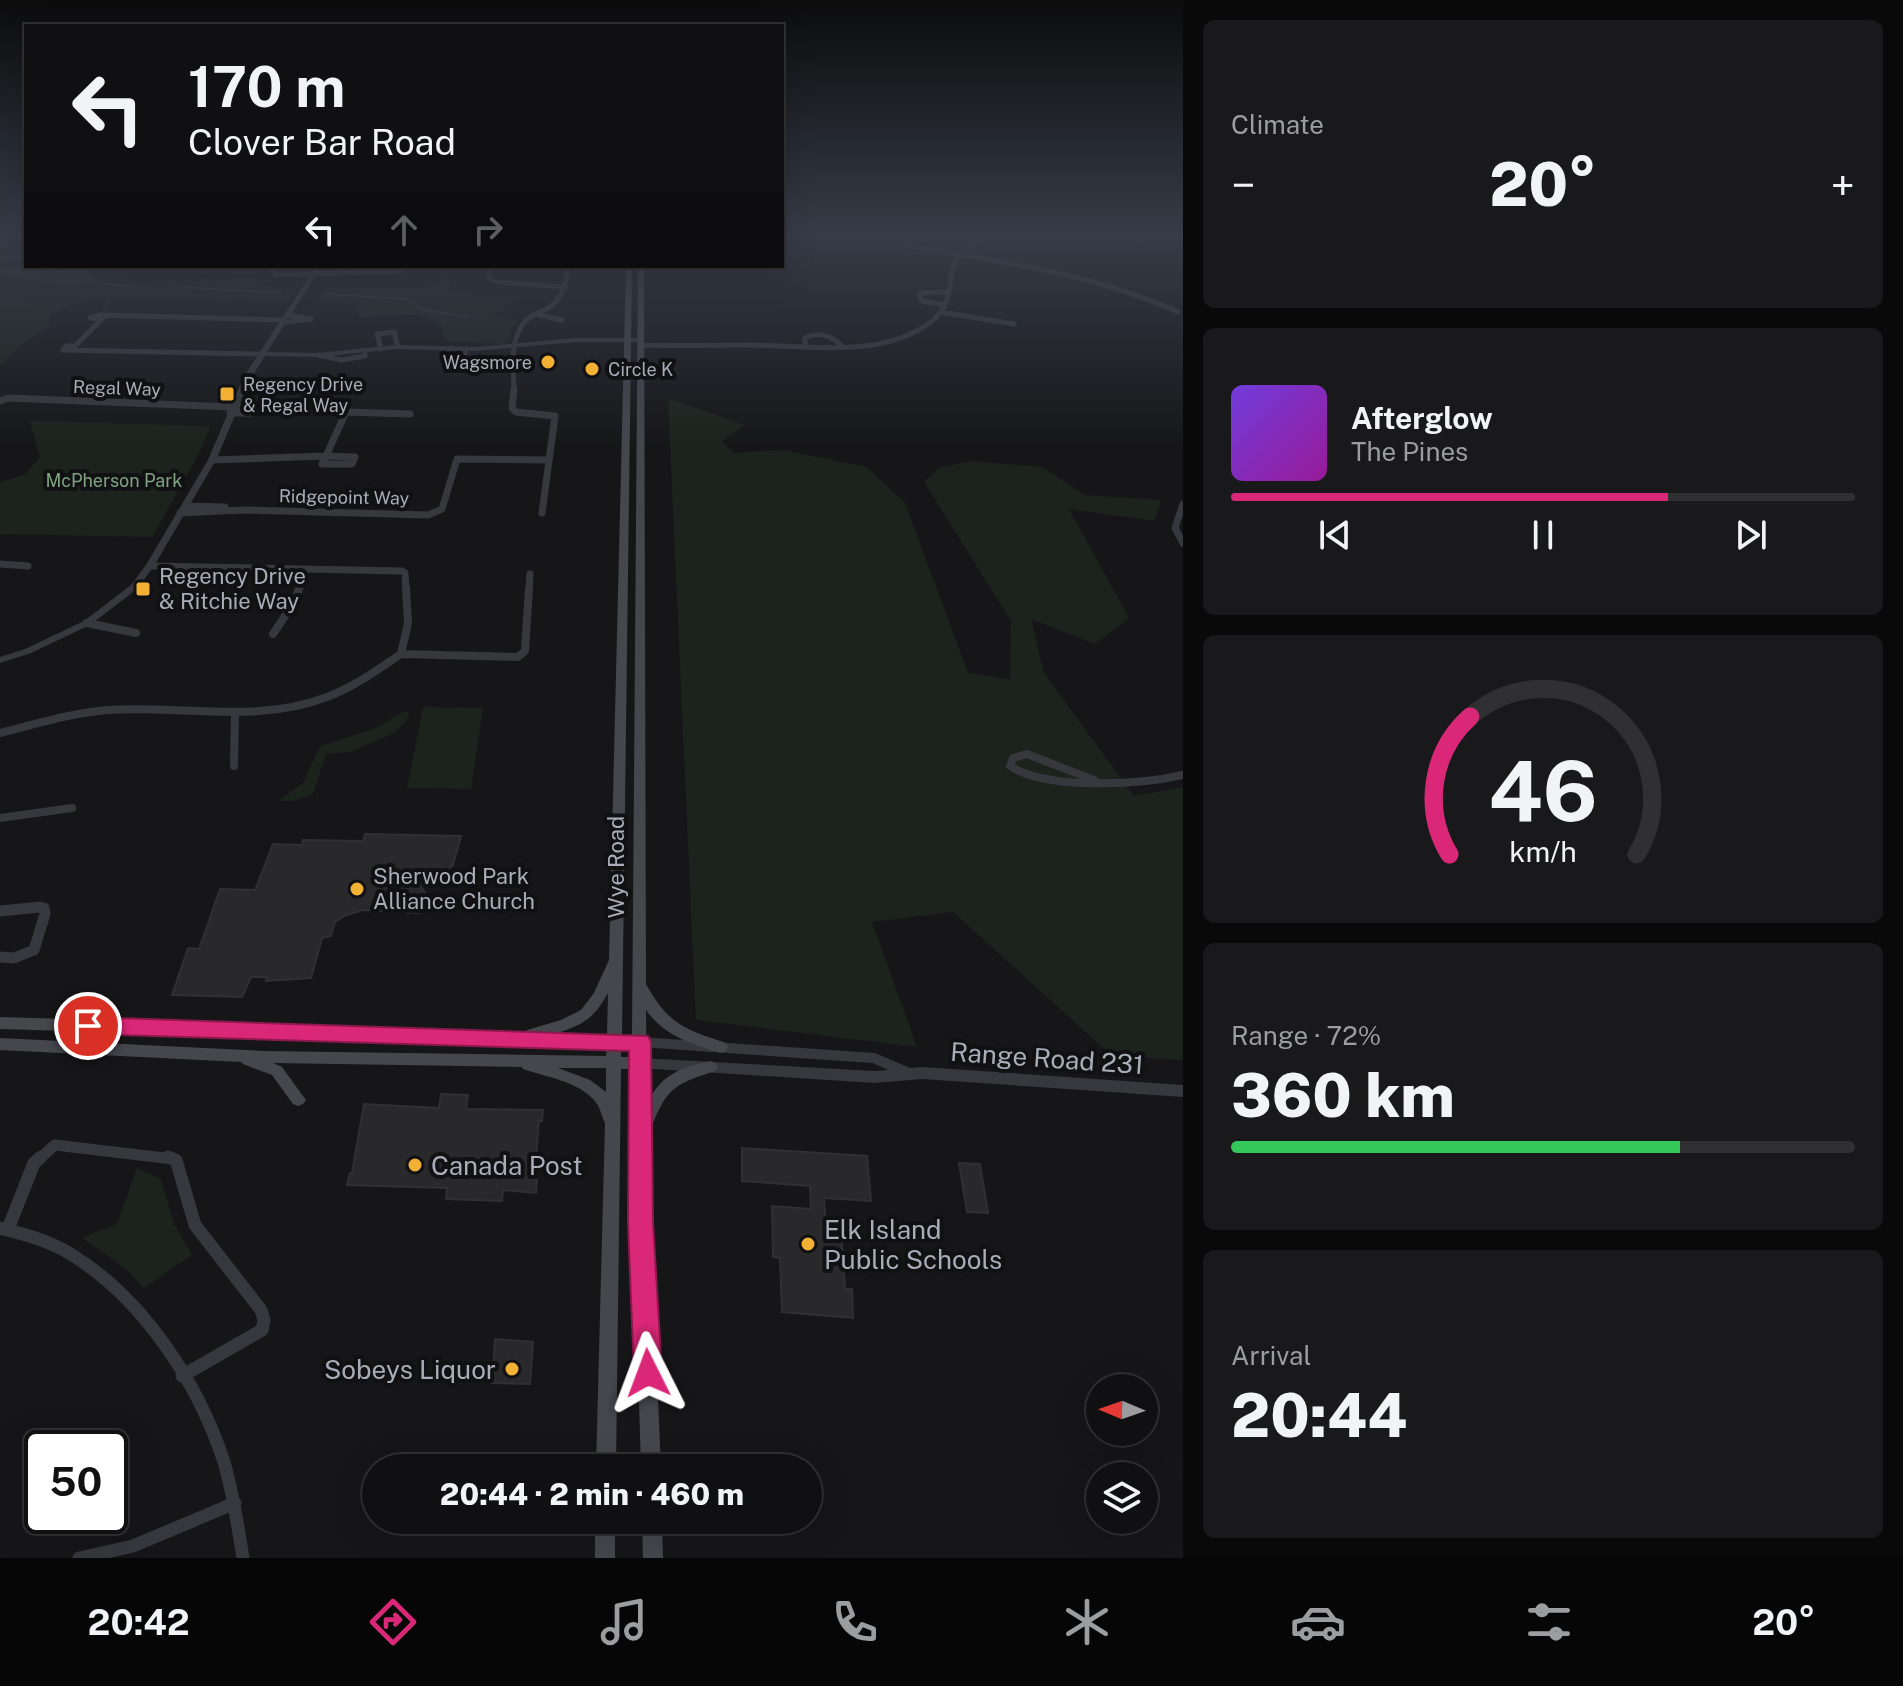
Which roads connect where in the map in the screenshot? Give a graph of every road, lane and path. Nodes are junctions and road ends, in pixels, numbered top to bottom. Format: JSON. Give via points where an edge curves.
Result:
{"nodes":[{"id":1,"x":295,"y":305,"type":"edge"},
{"id":2,"x":554,"y":305,"type":"edge"},
{"id":3,"x":628,"y":305,"type":"edge"},
{"id":4,"x":641,"y":305,"type":"edge"},
{"id":5,"x":945,"y":305,"type":"edge"},
{"id":6,"x":1163,"y":305,"type":"edge"},
{"id":7,"x":941,"y":312,"type":"junction"},
{"id":8,"x":1178,"y":312,"type":"dead end"},
{"id":9,"x":539,"y":315,"type":"junction"},
{"id":10,"x":286,"y":319,"type":"junction"},
{"id":11,"x":562,"y":320,"type":"dead end"},
{"id":12,"x":1014,"y":324,"type":"dead end"},
{"id":13,"x":627,"y":342,"type":"junction"},
{"id":14,"x":641,"y":343,"type":"junction"},
{"id":15,"x":841,"y":345,"type":"junction"},
{"id":16,"x":805,"y":346,"type":"junction"},
{"id":17,"x":398,"y":347,"type":"junction"},
{"id":18,"x":451,"y":348,"type":"junction"},
{"id":19,"x":381,"y":349,"type":"junction"},
{"id":20,"x":471,"y":349,"type":"junction"},
{"id":21,"x":516,"y":349,"type":"junction"},
{"id":22,"x":261,"y":354,"type":"junction"},
{"id":23,"x":0,"y":401,"type":"edge"},
{"id":24,"x":232,"y":409,"type":"junction"},
{"id":25,"x":410,"y":414,"type":"dead end"},
{"id":26,"x":213,"y":457,"type":"junction"},
{"id":27,"x":549,"y":460,"type":"junction"},
{"id":28,"x":1183,"y":504,"type":"edge"},
{"id":29,"x":183,"y":510,"type":"junction"},
{"id":30,"x":542,"y":513,"type":"dead end"},
{"id":31,"x":1183,"y":543,"type":"edge"},
{"id":32,"x":0,"y":564,"type":"edge"},
{"id":33,"x":28,"y":566,"type":"dead end"},
{"id":34,"x":150,"y":566,"type":"junction"},
{"id":35,"x":306,"y":569,"type":"junction"},
{"id":36,"x":530,"y":574,"type":"dead end"},
{"id":37,"x":87,"y":623,"type":"junction"},
{"id":38,"x":136,"y":633,"type":"dead end"},
{"id":39,"x":273,"y":634,"type":"dead end"},
{"id":40,"x":401,"y":654,"type":"junction"},
{"id":41,"x":0,"y":660,"type":"edge"},
{"id":42,"x":235,"y":713,"type":"junction"},
{"id":43,"x":0,"y":733,"type":"edge"},
{"id":44,"x":234,"y":766,"type":"dead end"},
{"id":45,"x":1183,"y":775,"type":"edge"},
{"id":46,"x":1094,"y":780,"type":"junction"},
{"id":47,"x":72,"y":808,"type":"dead end"},
{"id":48,"x":0,"y":818,"type":"edge"},
{"id":49,"x":0,"y":911,"type":"edge"},
{"id":50,"x":616,"y":956,"type":"junction"},
{"id":51,"x":0,"y":957,"type":"edge"},
{"id":52,"x":640,"y":984,"type":"junction"},
{"id":53,"x":0,"y":1023,"type":"edge"},
{"id":54,"x":515,"y":1037,"type":"junction"},
{"id":55,"x":614,"y":1042,"type":"junction"},
{"id":56,"x":640,"y":1042,"type":"junction"},
{"id":57,"x":0,"y":1044,"type":"edge"},
{"id":58,"x":721,"y":1047,"type":"junction"},
{"id":59,"x":237,"y":1055,"type":"junction"},
{"id":60,"x":513,"y":1061,"type":"junction"},
{"id":61,"x":614,"y":1062,"type":"junction"},
{"id":62,"x":640,"y":1063,"type":"junction"},
{"id":63,"x":710,"y":1067,"type":"junction"},
{"id":64,"x":907,"y":1073,"type":"junction"},
{"id":65,"x":1183,"y":1091,"type":"edge"},
{"id":66,"x":298,"y":1100,"type":"dead end"},
{"id":67,"x":614,"y":1127,"type":"junction"},
{"id":68,"x":639,"y":1138,"type":"junction"},
{"id":69,"x":4,"y":1228,"type":"edge"},
{"id":70,"x":182,"y":1376,"type":"junction"},
{"id":71,"x":606,"y":1454,"type":"edge"},
{"id":72,"x":650,"y":1454,"type":"edge"},
{"id":73,"x":235,"y":1503,"type":"junction"},
{"id":74,"x":605,"y":1534,"type":"edge"},
{"id":75,"x":652,"y":1534,"type":"edge"},
{"id":76,"x":79,"y":1558,"type":"edge"},
{"id":77,"x":243,"y":1558,"type":"edge"},
{"id":78,"x":605,"y":1558,"type":"edge"},
{"id":79,"x":653,"y":1558,"type":"edge"}],
"edges":[{"from":1,"to":10,"type":"street"},
{"from":2,"to":9,"type":"street"},
{"from":3,"to":13,"type":"main road","name":"Wye Road"},
{"from":4,"to":14,"type":"main road","name":"Wye Road"},
{"from":5,"to":7,"type":"street"},
{"from":6,"to":8,"type":"street"},
{"from":7,"to":12,"type":"street"},
{"from":7,"to":15,"type":"street","via":[[906,335]]},
{"from":9,"to":11,"type":"street"},
{"from":9,"to":21,"type":"street","via":[[520,328]]},
{"from":10,"to":22,"type":"street"},
{"from":10,"to":22,"type":"street","via":[[102,318],[76,348]]},
{"from":13,"to":14,"type":"street"},
{"from":13,"to":21,"type":"street"},
{"from":13,"to":50,"type":"main road","name":"Wye Road"},
{"from":14,"to":16,"type":"street"},
{"from":14,"to":52,"type":"main road","name":"Wye Road"},
{"from":15,"to":16,"type":"street"},
{"from":15,"to":16,"type":"street","via":[[831,336],[811,335]]},
{"from":17,"to":18,"type":"street"},
{"from":17,"to":19,"type":"street"},
{"from":17,"to":19,"type":"street","via":[[394,332],[388,331],[377,334]]},
{"from":18,"to":20,"type":"street"},
{"from":18,"to":20,"type":"street","via":[[447,361],[454,362]]},
{"from":19,"to":22,"type":"street"},
{"from":20,"to":21,"type":"street"},
{"from":21,"to":27,"type":"street","via":[[512,408],[555,416]]},
{"from":22,"to":24,"type":"street"},
{"from":23,"to":24,"type":"street","name":"Regal Way"},
{"from":24,"to":26,"type":"street"},
{"from":25,"to":26,"type":"street","via":[[346,412],[326,456]]},
{"from":26,"to":29,"type":"street"},
{"from":27,"to":29,"type":"street","name":"Ridgepoint Way","via":[[457,459],[442,509],[428,515]]},
{"from":27,"to":30,"type":"street"},
{"from":28,"to":31,"type":"street","via":[[1175,528]]},
{"from":29,"to":34,"type":"street"},
{"from":32,"to":33,"type":"street"},
{"from":34,"to":35,"type":"street"},
{"from":34,"to":37,"type":"street","via":[[134,587]]},
{"from":35,"to":39,"type":"street","via":[[295,601]]},
{"from":35,"to":40,"type":"street","via":[[405,573],[408,623]]},
{"from":36,"to":40,"type":"street","via":[[525,651],[518,657]]},
{"from":37,"to":38,"type":"street"},
{"from":37,"to":41,"type":"street"},
{"from":40,"to":42,"type":"street","via":[[322,701]]},
{"from":42,"to":43,"type":"street","via":[[109,710]]},
{"from":42,"to":44,"type":"street"},
{"from":45,"to":46,"type":"street"},
{"from":46,"to":46,"type":"street","via":[[1027,754],[1013,758],[1010,766],[1044,782]]},
{"from":47,"to":48,"type":"street"},
{"from":49,"to":51,"type":"street","via":[[40,907],[45,914],[34,950]]},
{"from":50,"to":54,"type":"main road","via":[[599,1000],[584,1017]]},
{"from":50,"to":55,"type":"main road","name":"Wye Road"},
{"from":52,"to":56,"type":"main road","name":"Wye Road"},
{"from":52,"to":58,"type":"main road","via":[[665,1024]]},
{"from":53,"to":54,"type":"main road"},
{"from":54,"to":55,"type":"main road"},
{"from":55,"to":56,"type":"main road"},
{"from":55,"to":61,"type":"main road","name":"Wye Road"},
{"from":56,"to":58,"type":"street","name":"Range Road 231"},
{"from":56,"to":62,"type":"main road","name":"Wye Road"},
{"from":57,"to":59,"type":"main road"},
{"from":58,"to":64,"type":"street","name":"Range Road 231","via":[[875,1058]]},
{"from":59,"to":60,"type":"main road"},
{"from":59,"to":66,"type":"main road","via":[[277,1071]]},
{"from":60,"to":61,"type":"main road"},
{"from":60,"to":67,"type":"main road","via":[[595,1092]]},
{"from":61,"to":62,"type":"main road"},
{"from":61,"to":67,"type":"main road","name":"Wye Road"},
{"from":62,"to":63,"type":"street","name":"Range Road 231"},
{"from":62,"to":68,"type":"main road","name":"Wye Road"},
{"from":63,"to":64,"type":"street","name":"Range Road 231","via":[[875,1077]]},
{"from":63,"to":68,"type":"main road","via":[[682,1073],[661,1089]]},
{"from":64,"to":65,"type":"street","name":"Range Road 231"},
{"from":67,"to":71,"type":"main road","name":"Wye Road"},
{"from":68,"to":72,"type":"main road","name":"Wye Road"},
{"from":69,"to":70,"type":"street","via":[[36,1236],[74,1255],[114,1287]]},
{"from":69,"to":70,"type":"street","via":[[34,1163],[55,1145],[176,1160],[195,1225],[264,1320],[262,1330]]},
{"from":70,"to":73,"type":"street","via":[[214,1433]]},
{"from":73,"to":76,"type":"street","via":[[133,1546]]},
{"from":73,"to":77,"type":"street"},
{"from":74,"to":78,"type":"main road"},
{"from":75,"to":79,"type":"main road"}]}
